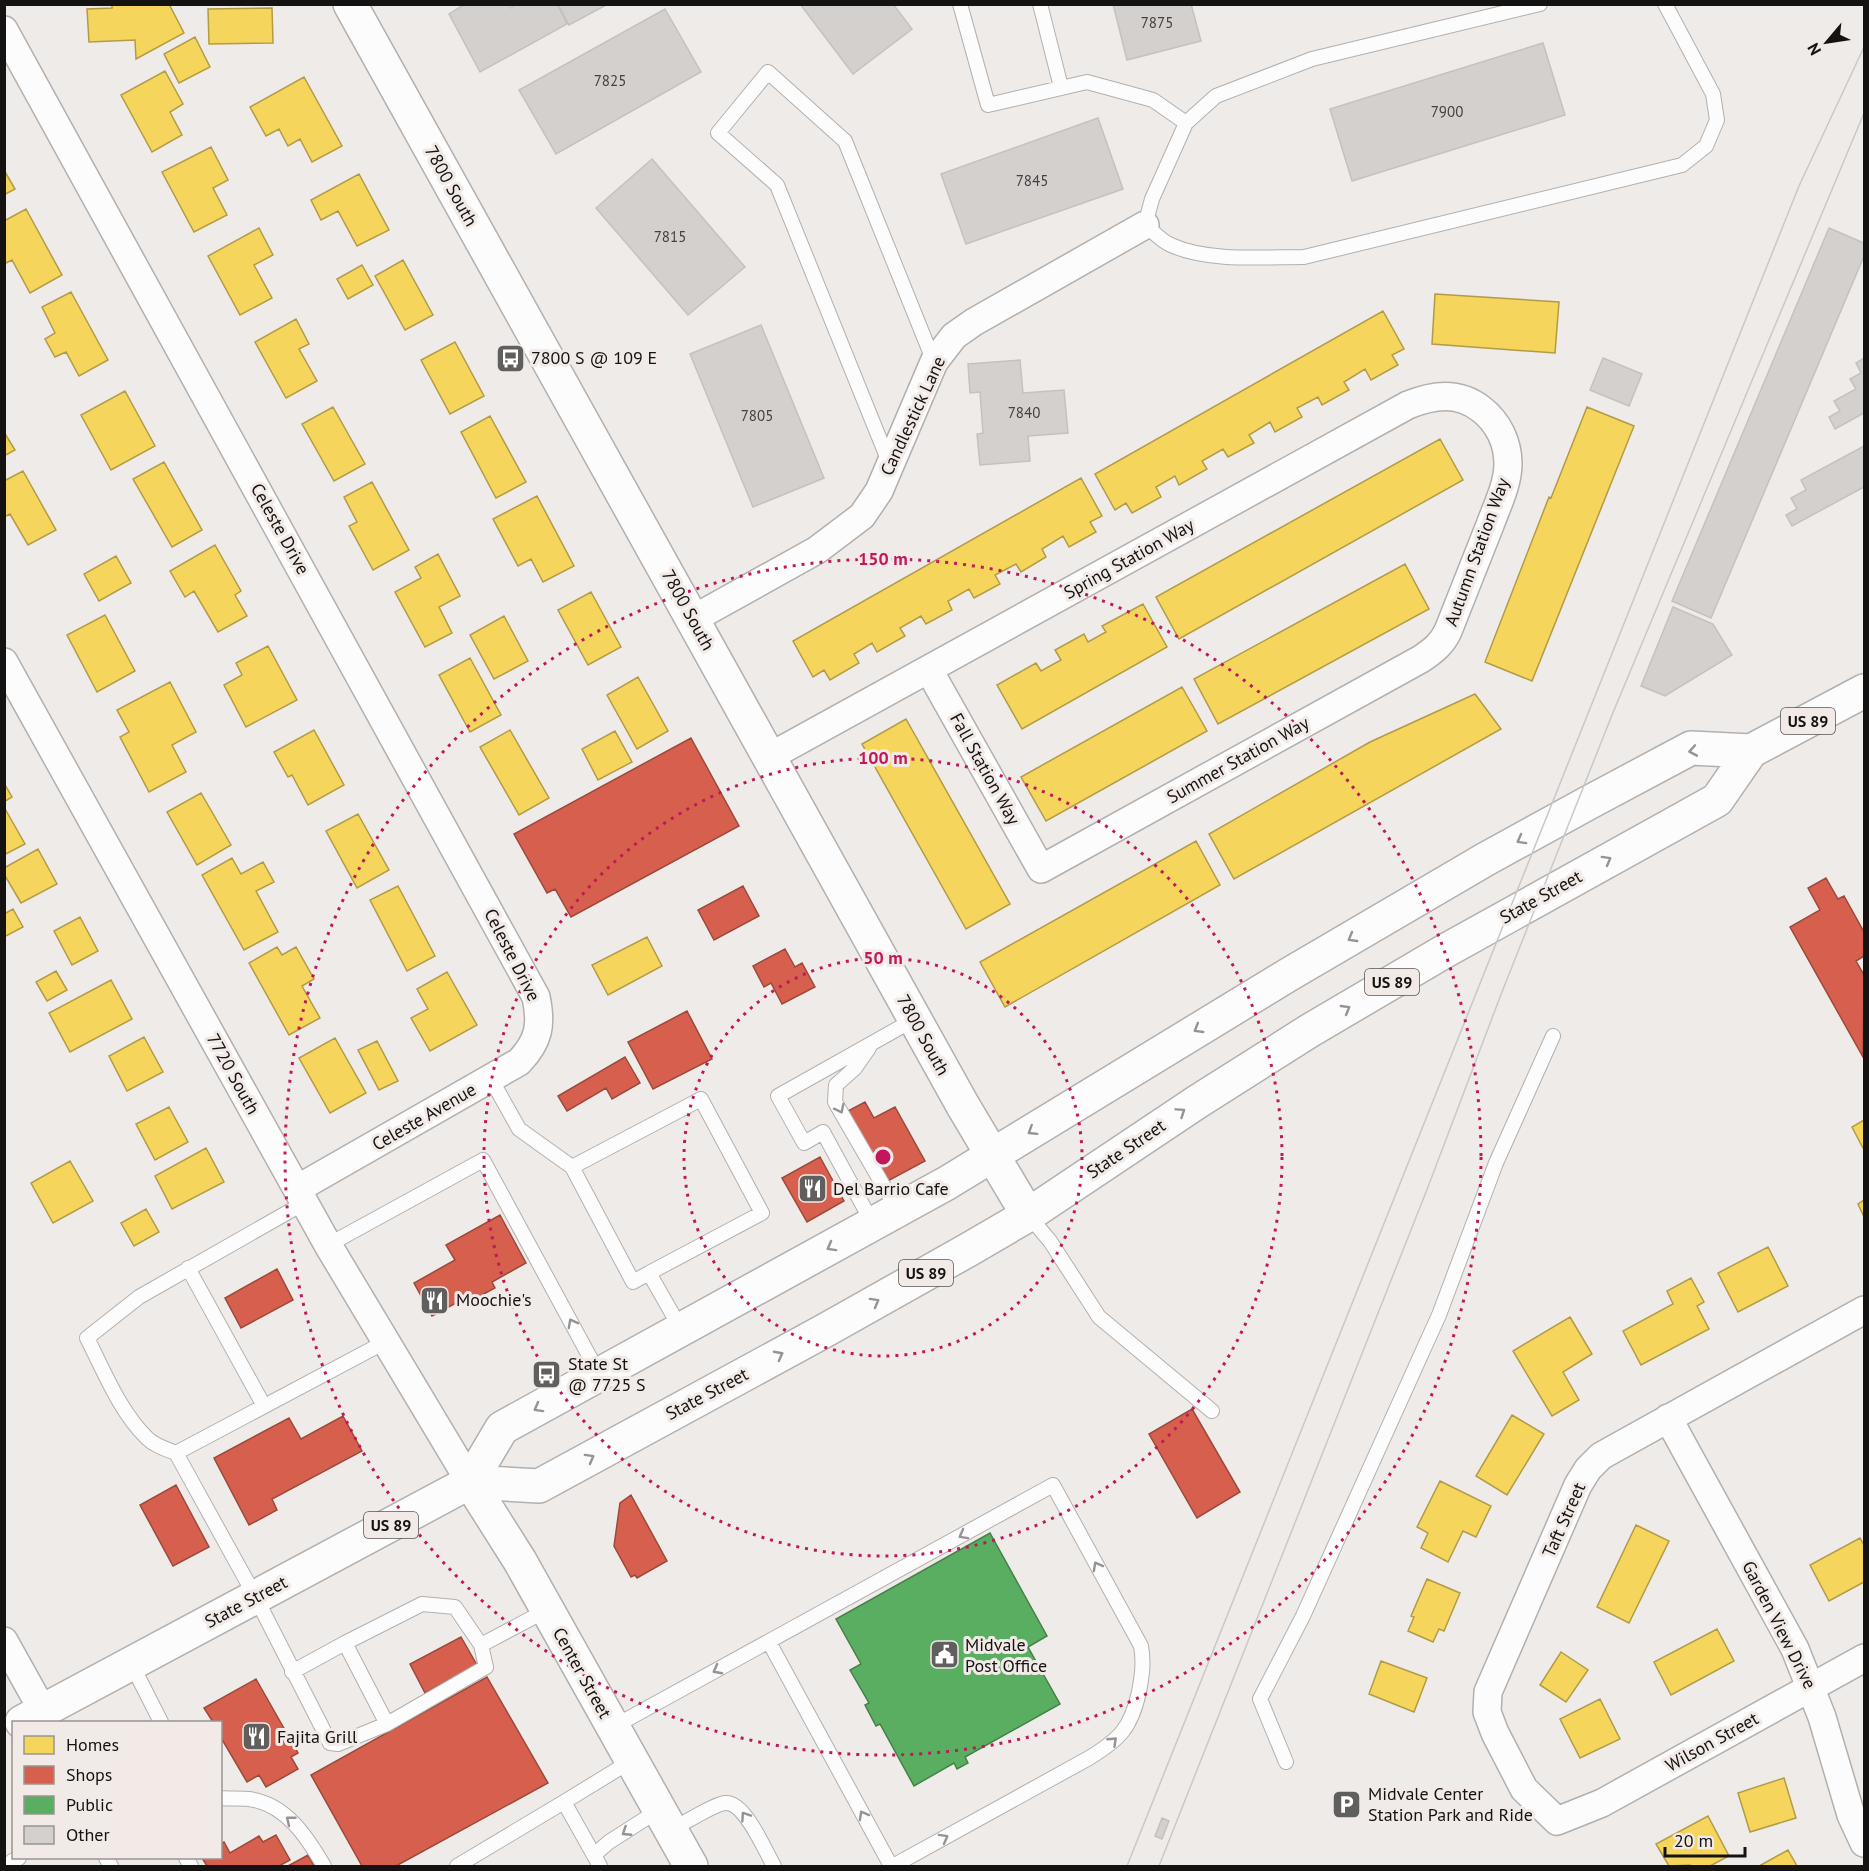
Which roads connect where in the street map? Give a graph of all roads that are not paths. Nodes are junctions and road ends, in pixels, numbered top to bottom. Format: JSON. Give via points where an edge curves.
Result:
{"nodes":[{"id":1,"x":350,"y":4,"type":"edge"},
{"id":2,"x":960,"y":4,"type":"edge"},
{"id":3,"x":1040,"y":4,"type":"edge"},
{"id":4,"x":1540,"y":4,"type":"edge"},
{"id":5,"x":1665,"y":4,"type":"edge"},
{"id":6,"x":1525,"y":6,"type":"edge"},
{"id":7,"x":4,"y":30,"type":"edge"},
{"id":8,"x":1061,"y":87,"type":"junction"},
{"id":9,"x":1186,"y":123,"type":"junction"},
{"id":10,"x":1145,"y":225,"type":"junction"},
{"id":11,"x":934,"y":362,"type":"junction"},
{"id":12,"x":1491,"y":418,"type":"joint"},
{"id":13,"x":890,"y":464,"type":"junction"},
{"id":14,"x":693,"y":619,"type":"junction"},
{"id":15,"x":1435,"y":650,"type":"joint"},
{"id":16,"x":4,"y":662,"type":"edge"},
{"id":17,"x":929,"y":670,"type":"junction"},
{"id":18,"x":1864,"y":691,"type":"edge"},
{"id":19,"x":1751,"y":750,"type":"junction"},
{"id":20,"x":769,"y":757,"type":"junction"},
{"id":21,"x":1041,"y":869,"type":"joint"},
{"id":22,"x":915,"y":1019,"type":"junction"},
{"id":23,"x":538,"y":1032,"type":"joint"},
{"id":24,"x":1553,"y":1036,"type":"dead end"},
{"id":25,"x":872,"y":1044,"type":"junction"},
{"id":26,"x":491,"y":1079,"type":"junction"},
{"id":27,"x":991,"y":1156,"type":"junction"},
{"id":28,"x":572,"y":1167,"type":"junction"},
{"id":29,"x":300,"y":1196,"type":"junction"},
{"id":30,"x":1028,"y":1215,"type":"junction"},
{"id":31,"x":886,"y":1217,"type":"junction"},
{"id":32,"x":327,"y":1245,"type":"junction"},
{"id":33,"x":188,"y":1268,"type":"junction"},
{"id":34,"x":650,"y":1273,"type":"junction"},
{"id":35,"x":1864,"y":1310,"type":"edge"},
{"id":36,"x":681,"y":1329,"type":"junction"},
{"id":37,"x":385,"y":1342,"type":"junction"},
{"id":38,"x":599,"y":1374,"type":"junction"},
{"id":39,"x":264,"y":1406,"type":"junction"},
{"id":40,"x":1212,"y":1411,"type":"dead end"},
{"id":41,"x":1668,"y":1418,"type":"junction"},
{"id":42,"x":176,"y":1453,"type":"junction"},
{"id":43,"x":470,"y":1482,"type":"junction"},
{"id":44,"x":255,"y":1596,"type":"junction"},
{"id":45,"x":547,"y":1610,"type":"junction"},
{"id":46,"x":4,"y":1641,"type":"edge"},
{"id":47,"x":769,"y":1642,"type":"junction"},
{"id":48,"x":345,"y":1643,"type":"junction"},
{"id":49,"x":481,"y":1645,"type":"junction"},
{"id":50,"x":1864,"y":1658,"type":"edge"},
{"id":51,"x":131,"y":1663,"type":"junction"},
{"id":52,"x":292,"y":1672,"type":"junction"},
{"id":53,"x":1811,"y":1687,"type":"junction"},
{"id":54,"x":24,"y":1721,"type":"edge"},
{"id":55,"x":26,"y":1721,"type":"edge"},
{"id":56,"x":160,"y":1721,"type":"edge"},
{"id":57,"x":387,"y":1724,"type":"junction"},
{"id":58,"x":613,"y":1728,"type":"junction"},
{"id":59,"x":632,"y":1761,"type":"junction"},
{"id":60,"x":1286,"y":1762,"type":"dead end"},
{"id":61,"x":222,"y":1798,"type":"edge"},
{"id":62,"x":564,"y":1802,"type":"junction"},
{"id":63,"x":665,"y":1820,"type":"junction"},
{"id":64,"x":1557,"y":1821,"type":"joint"},
{"id":65,"x":1864,"y":1843,"type":"edge"},
{"id":66,"x":597,"y":1861,"type":"edge"},
{"id":67,"x":324,"y":1866,"type":"edge"},
{"id":68,"x":457,"y":1866,"type":"edge"},
{"id":69,"x":691,"y":1866,"type":"edge"},
{"id":70,"x":774,"y":1866,"type":"edge"},
{"id":71,"x":892,"y":1866,"type":"edge"}],
"edges":[{"from":1,"to":14,"type":"main road","name":"7800 South"},
{"from":2,"to":8,"type":"lane","via":[[988,105]]},
{"from":3,"to":8,"type":"lane"},
{"from":4,"to":6,"type":"lane"},
{"from":5,"to":10,"type":"lane","via":[[1713,94],[1717,120],[1706,146],[1683,165],[1304,257],[1194,252],[1169,244]]},
{"from":6,"to":9,"type":"lane","via":[[1312,59],[1216,96]]},
{"from":7,"to":23,"type":"street","name":"Celeste Drive","via":[[528,979],[540,1014]]},
{"from":8,"to":9,"type":"lane","via":[[1087,82],[1153,100]]},
{"from":9,"to":10,"type":"lane","via":[[1156,189]]},
{"from":10,"to":11,"type":"street","name":"Candlestick Lane","via":[[974,322],[954,336]]},
{"from":11,"to":13,"type":"street","name":"Candlestick Lane"},
{"from":11,"to":13,"type":"lane","via":[[844,141],[768,72],[718,133],[777,185]]},
{"from":12,"to":15,"type":"street","name":"Autumn Station Way","via":[[1505,440],[1509,465],[1448,631]]},
{"from":12,"to":17,"type":"street","name":"Spring Station Way","via":[[1473,403],[1452,396],[1428,397],[1408,405]]},
{"from":13,"to":14,"type":"street","name":"Candlestick Lane","via":[[879,491],[862,516],[817,550]]},
{"from":14,"to":20,"type":"main road","name":"7800 South"},
{"from":15,"to":21,"type":"street","name":"Summer Station Way"},
{"from":16,"to":29,"type":"street","name":"7720 South"},
{"from":17,"to":20,"type":"street","name":"Spring Station Way"},
{"from":17,"to":21,"type":"street","name":"Fall Station Way"},
{"from":18,"to":19,"type":"main road","name":"State Street","number":"US 89"},
{"from":19,"to":27,"type":"main road","name":"State Street","one_way":true,"via":[[1690,748],[1486,859]]},
{"from":30,"to":19,"type":"main road","name":"State Street","number":"US 89","one_way":true,"via":[[1308,1031],[1717,800]]},
{"from":20,"to":22,"type":"main road","name":"7800 South"},
{"from":22,"to":25,"type":"lane"},
{"from":22,"to":27,"type":"main road","name":"7800 South"},
{"from":23,"to":26,"type":"street","name":"Celeste Avenue","via":[[531,1049],[519,1062]]},
{"from":24,"to":60,"type":"lane","via":[[1492,1171],[1439,1315],[1304,1616],[1260,1699]]},
{"from":25,"to":31,"type":"lane","one_way":true,"via":[[855,1068],[836,1085],[835,1102]]},
{"from":25,"to":31,"type":"lane","via":[[778,1096],[804,1143],[823,1132]]},
{"from":26,"to":28,"type":"lane","via":[[519,1129]]},
{"from":26,"to":29,"type":"street","name":"Celeste Avenue"},
{"from":27,"to":30,"type":"main road","name":"7800 South"},
{"from":27,"to":31,"type":"main road","name":"State Street"},
{"from":28,"to":34,"type":"lane","via":[[633,1282]]},
{"from":28,"to":34,"type":"lane","via":[[701,1099],[762,1213]]},
{"from":29,"to":32,"type":"street","name":"7720 South"},
{"from":29,"to":33,"type":"lane"},
{"from":30,"to":40,"type":"lane","via":[[1050,1241],[1099,1317]]},
{"from":43,"to":30,"type":"main road","name":"State Street","number":"US 89","one_way":true,"via":[[539,1486]]},
{"from":31,"to":36,"type":"main road","name":"State Street","one_way":true},
{"from":32,"to":37,"type":"street","name":"7720 South"},
{"from":38,"to":32,"type":"lane","one_way":true,"via":[[483,1160]]},
{"from":33,"to":39,"type":"lane"},
{"from":33,"to":42,"type":"lane","via":[[139,1297],[87,1338],[137,1426],[149,1440]]},
{"from":34,"to":36,"type":"lane"},
{"from":35,"to":41,"type":"street","name":"Taft Street"},
{"from":36,"to":38,"type":"main road","name":"State Street"},
{"from":37,"to":39,"type":"lane"},
{"from":37,"to":43,"type":"street","name":"7720 South"},
{"from":38,"to":43,"type":"main road","name":"State Street","one_way":true,"via":[[502,1428]]},
{"from":39,"to":42,"type":"lane"},
{"from":41,"to":53,"type":"street","name":"Garden View Drive","via":[[1795,1648]]},
{"from":41,"to":64,"type":"street","name":"Taft Street","via":[[1601,1456],[1588,1469],[1488,1692],[1487,1712],[1524,1789]]},
{"from":42,"to":44,"type":"lane"},
{"from":43,"to":44,"type":"main road","name":"State Street","number":"US 89"},
{"from":43,"to":45,"type":"main road","name":"Center Street"},
{"from":44,"to":51,"type":"main road","name":"State Street","number":"US 89"},
{"from":44,"to":52,"type":"lane"},
{"from":45,"to":49,"type":"lane"},
{"from":45,"to":58,"type":"main road","name":"Center Street"},
{"from":46,"to":54,"type":"street"},
{"from":47,"to":58,"type":"lane","one_way":true},
{"from":71,"to":47,"type":"lane","one_way":true},
{"from":71,"to":47,"type":"lane","one_way":true,"via":[[1110,1745],[1134,1715],[1144,1663],[1141,1646],[1053,1485]]},
{"from":48,"to":49,"type":"lane","via":[[422,1604],[455,1607]]},
{"from":48,"to":52,"type":"lane"},
{"from":48,"to":57,"type":"lane"},
{"from":49,"to":57,"type":"lane","via":[[486,1667]]},
{"from":50,"to":53,"type":"street","name":"Wilson Street"},
{"from":51,"to":55,"type":"main road","name":"State Street","number":"US 89"},
{"from":51,"to":56,"type":"lane"},
{"from":52,"to":57,"type":"lane","via":[[330,1743],[338,1744]]},
{"from":53,"to":64,"type":"street","name":"Wilson Street","via":[[1602,1803]]},
{"from":53,"to":65,"type":"street","name":"Garden View Drive","via":[[1851,1815]]},
{"from":58,"to":59,"type":"main road","name":"Center Street"},
{"from":59,"to":62,"type":"lane"},
{"from":59,"to":63,"type":"main road","name":"Center Street"},
{"from":67,"to":61,"type":"lane","one_way":true,"via":[[308,1838],[280,1812],[262,1802]]},
{"from":62,"to":66,"type":"lane"},
{"from":62,"to":68,"type":"lane"},
{"from":63,"to":66,"type":"lane","one_way":true,"via":[[609,1842]]},
{"from":63,"to":69,"type":"main road","name":"Center Street"},
{"from":70,"to":63,"type":"lane","one_way":true,"via":[[744,1813],[733,1803]]}]}
